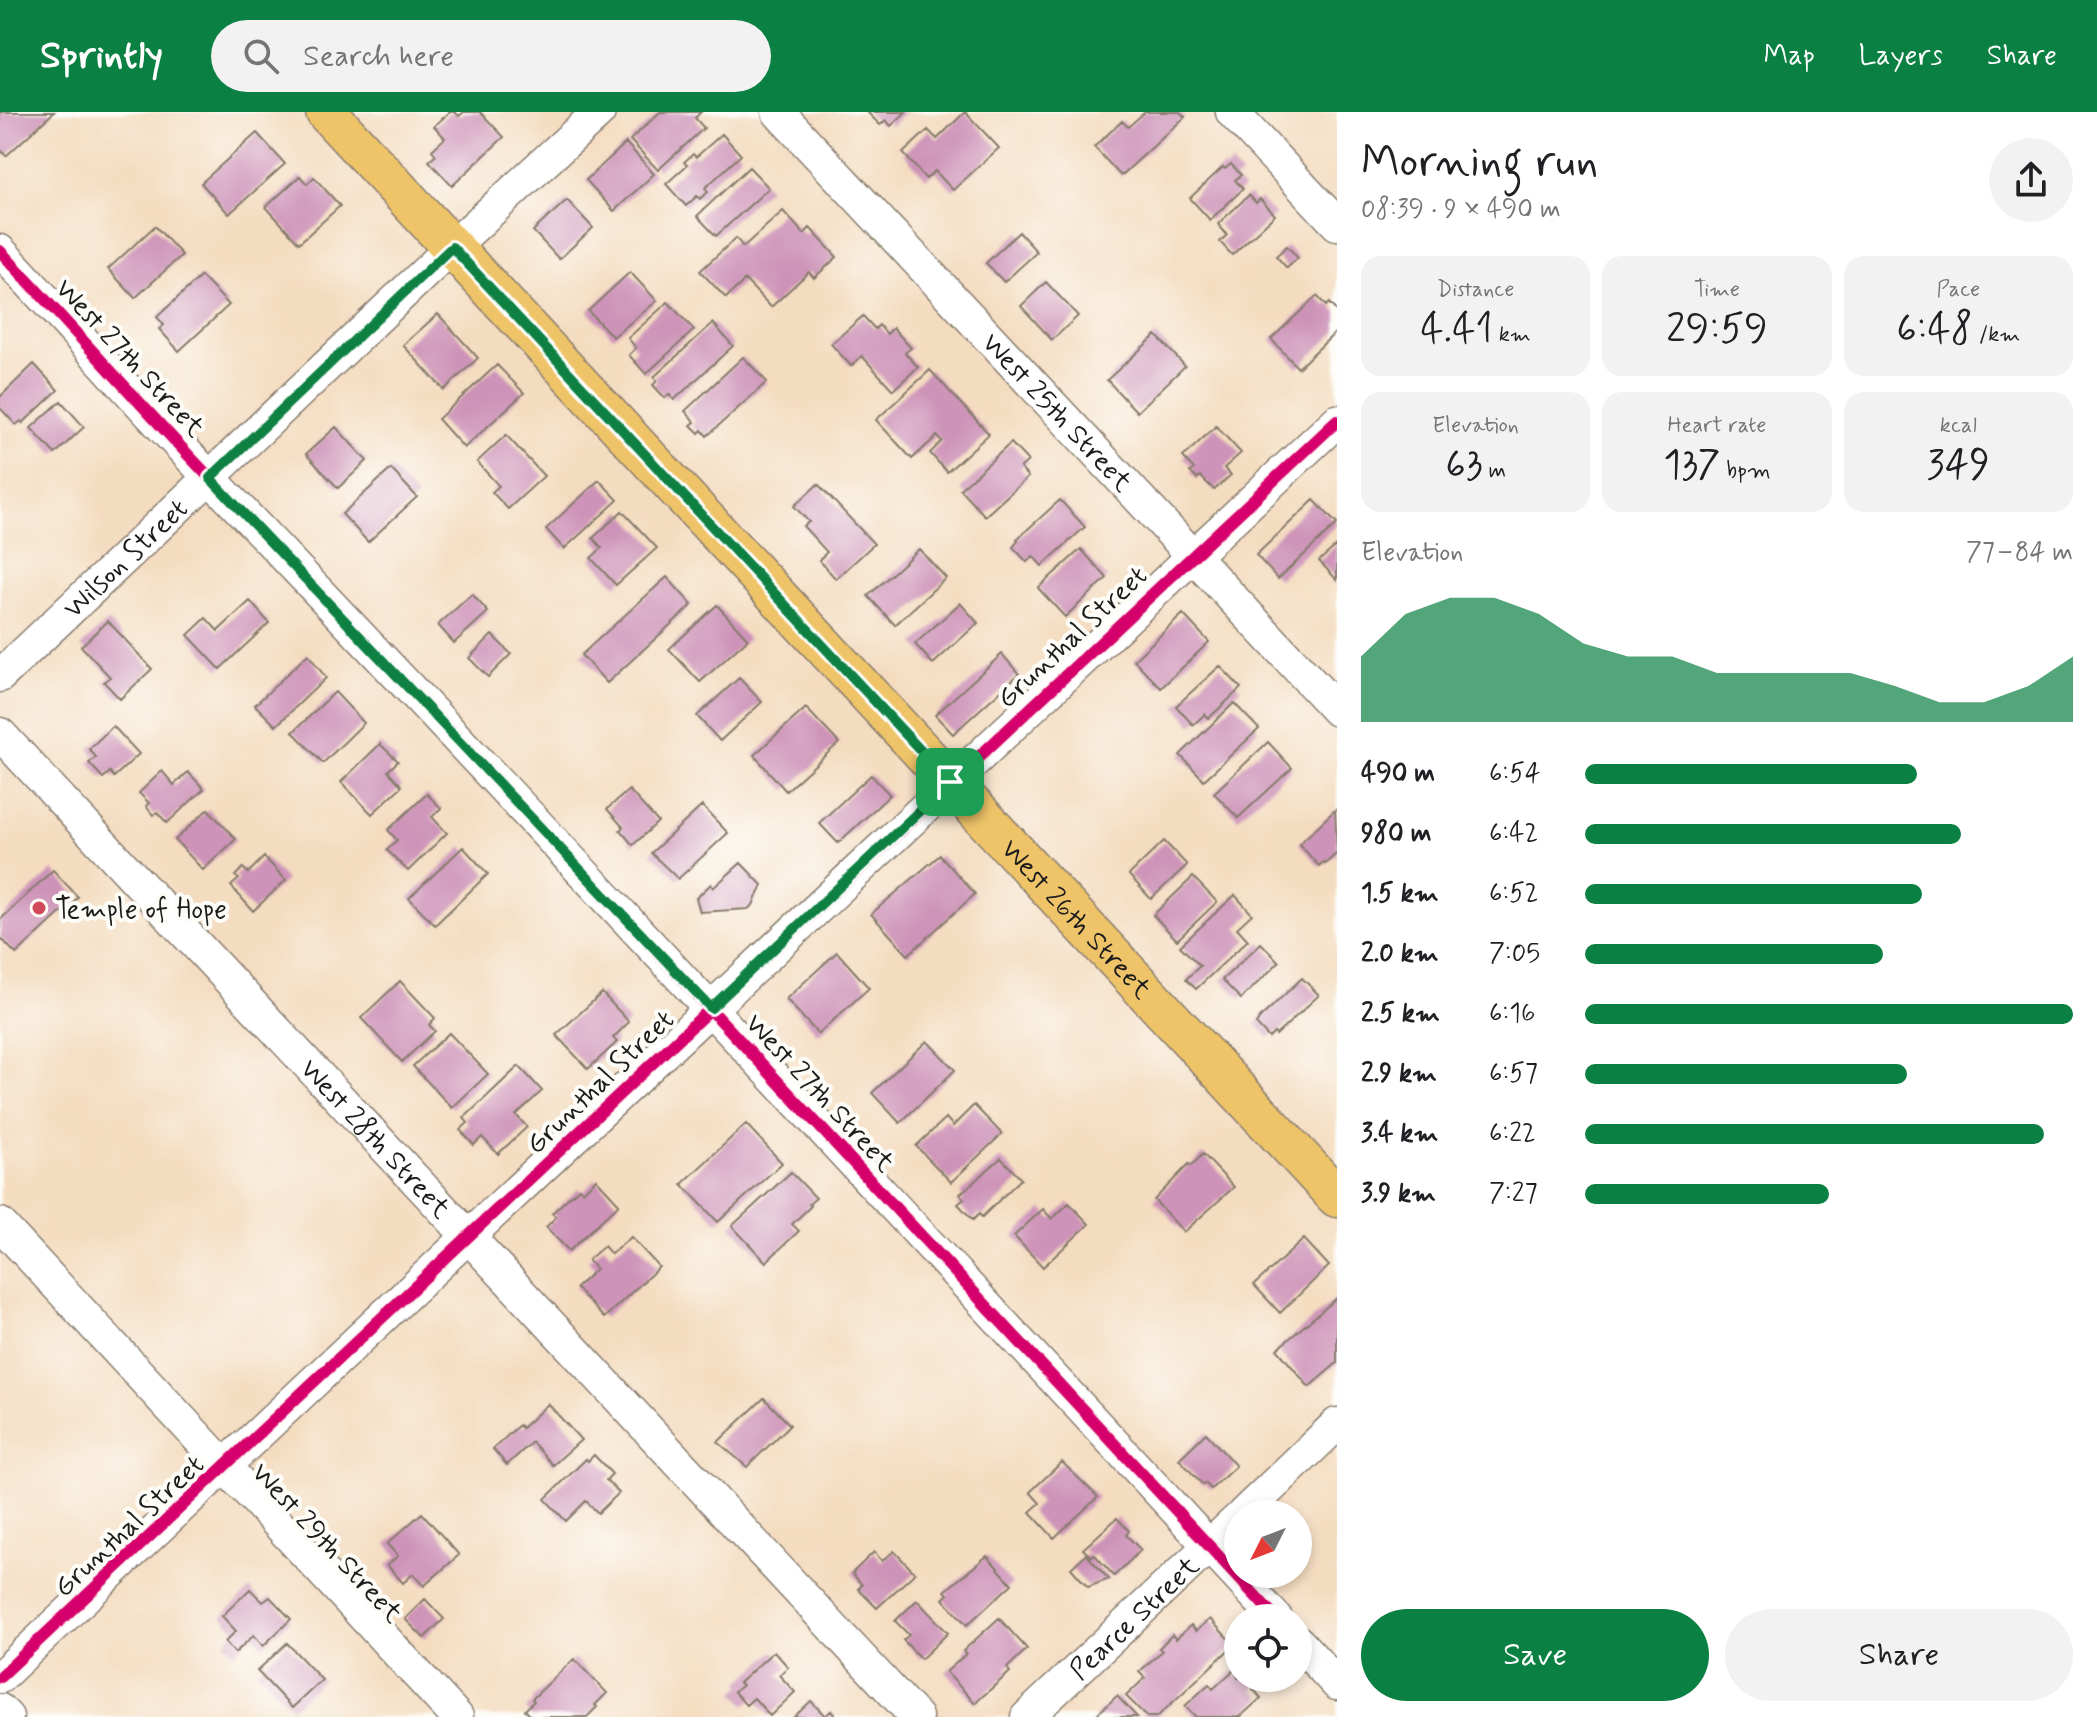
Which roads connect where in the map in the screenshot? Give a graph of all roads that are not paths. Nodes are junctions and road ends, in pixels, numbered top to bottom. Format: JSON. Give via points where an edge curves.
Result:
{"nodes":[{"id":1,"x":326,"y":112,"type":"edge"},
{"id":2,"x":599,"y":112,"type":"edge"},
{"id":3,"x":778,"y":112,"type":"edge"},
{"id":4,"x":1232,"y":112,"type":"edge"},
{"id":5,"x":1337,"y":224,"type":"edge"},
{"id":6,"x":452,"y":247,"type":"junction"},
{"id":7,"x":0,"y":251,"type":"edge"},
{"id":8,"x":1337,"y":421,"type":"edge"},
{"id":9,"x":210,"y":478,"type":"junction"},
{"id":10,"x":1192,"y":555,"type":"junction"},
{"id":11,"x":0,"y":676,"type":"edge"},
{"id":12,"x":1337,"y":710,"type":"edge"},
{"id":13,"x":0,"y":734,"type":"edge"},
{"id":14,"x":950,"y":782,"type":"junction"},
{"id":15,"x":711,"y":1008,"type":"junction"},
{"id":16,"x":1337,"y":1197,"type":"edge"},
{"id":17,"x":0,"y":1224,"type":"edge"},
{"id":18,"x":470,"y":1237,"type":"junction"},
{"id":19,"x":1337,"y":1424,"type":"edge"},
{"id":20,"x":225,"y":1467,"type":"junction"},
{"id":21,"x":1258,"y":1500,"type":"edge"},
{"id":22,"x":1224,"y":1532,"type":"edge"},
{"id":23,"x":1209,"y":1546,"type":"junction"},
{"id":24,"x":1263,"y":1604,"type":"edge"},
{"id":25,"x":1312,"y":1657,"type":"edge"},
{"id":26,"x":0,"y":1677,"type":"edge"},
{"id":27,"x":1337,"y":1684,"type":"edge"},
{"id":28,"x":0,"y":1710,"type":"edge"},
{"id":29,"x":7,"y":1717,"type":"edge"},
{"id":30,"x":457,"y":1717,"type":"edge"},
{"id":31,"x":916,"y":1717,"type":"edge"},
{"id":32,"x":1027,"y":1717,"type":"edge"}],
"edges":[{"from":1,"to":6,"type":"main road","name":"West 26th Street"},
{"from":2,"to":6,"type":"street","name":"Wilson Street"},
{"from":3,"to":10,"type":"street","name":"West 25th Street"},
{"from":4,"to":5,"type":"street"},
{"from":6,"to":9,"type":"street","name":"Wilson Street"},
{"from":6,"to":14,"type":"main road","name":"West 26th Street"},
{"from":7,"to":9,"type":"street","name":"West 27th Street"},
{"from":8,"to":10,"type":"street","name":"Grunthal Street"},
{"from":9,"to":11,"type":"street","name":"Wilson Street"},
{"from":9,"to":15,"type":"street","name":"West 27th Street"},
{"from":10,"to":12,"type":"street","name":"West 25th Street"},
{"from":10,"to":14,"type":"street","name":"Grunthal Street"},
{"from":13,"to":18,"type":"street","name":"West 28th Street"},
{"from":14,"to":15,"type":"street","name":"Grunthal Street"},
{"from":14,"to":16,"type":"main road","name":"West 26th Street"},
{"from":15,"to":18,"type":"street","name":"Grunthal Street"},
{"from":15,"to":23,"type":"street","name":"West 27th Street"},
{"from":17,"to":20,"type":"street","name":"West 29th Street"},
{"from":18,"to":20,"type":"street","name":"Grunthal Street"},
{"from":18,"to":31,"type":"street","name":"West 28th Street"},
{"from":19,"to":21,"type":"street"},
{"from":20,"to":26,"type":"street","name":"Grunthal Street"},
{"from":20,"to":30,"type":"street","name":"West 29th Street"},
{"from":22,"to":23,"type":"street","name":"Pearce Street"},
{"from":23,"to":24,"type":"street","name":"West 27th Street"},
{"from":23,"to":32,"type":"street","name":"Pearce Street"},
{"from":25,"to":27,"type":"street"},
{"from":28,"to":29,"type":"street"}]}
